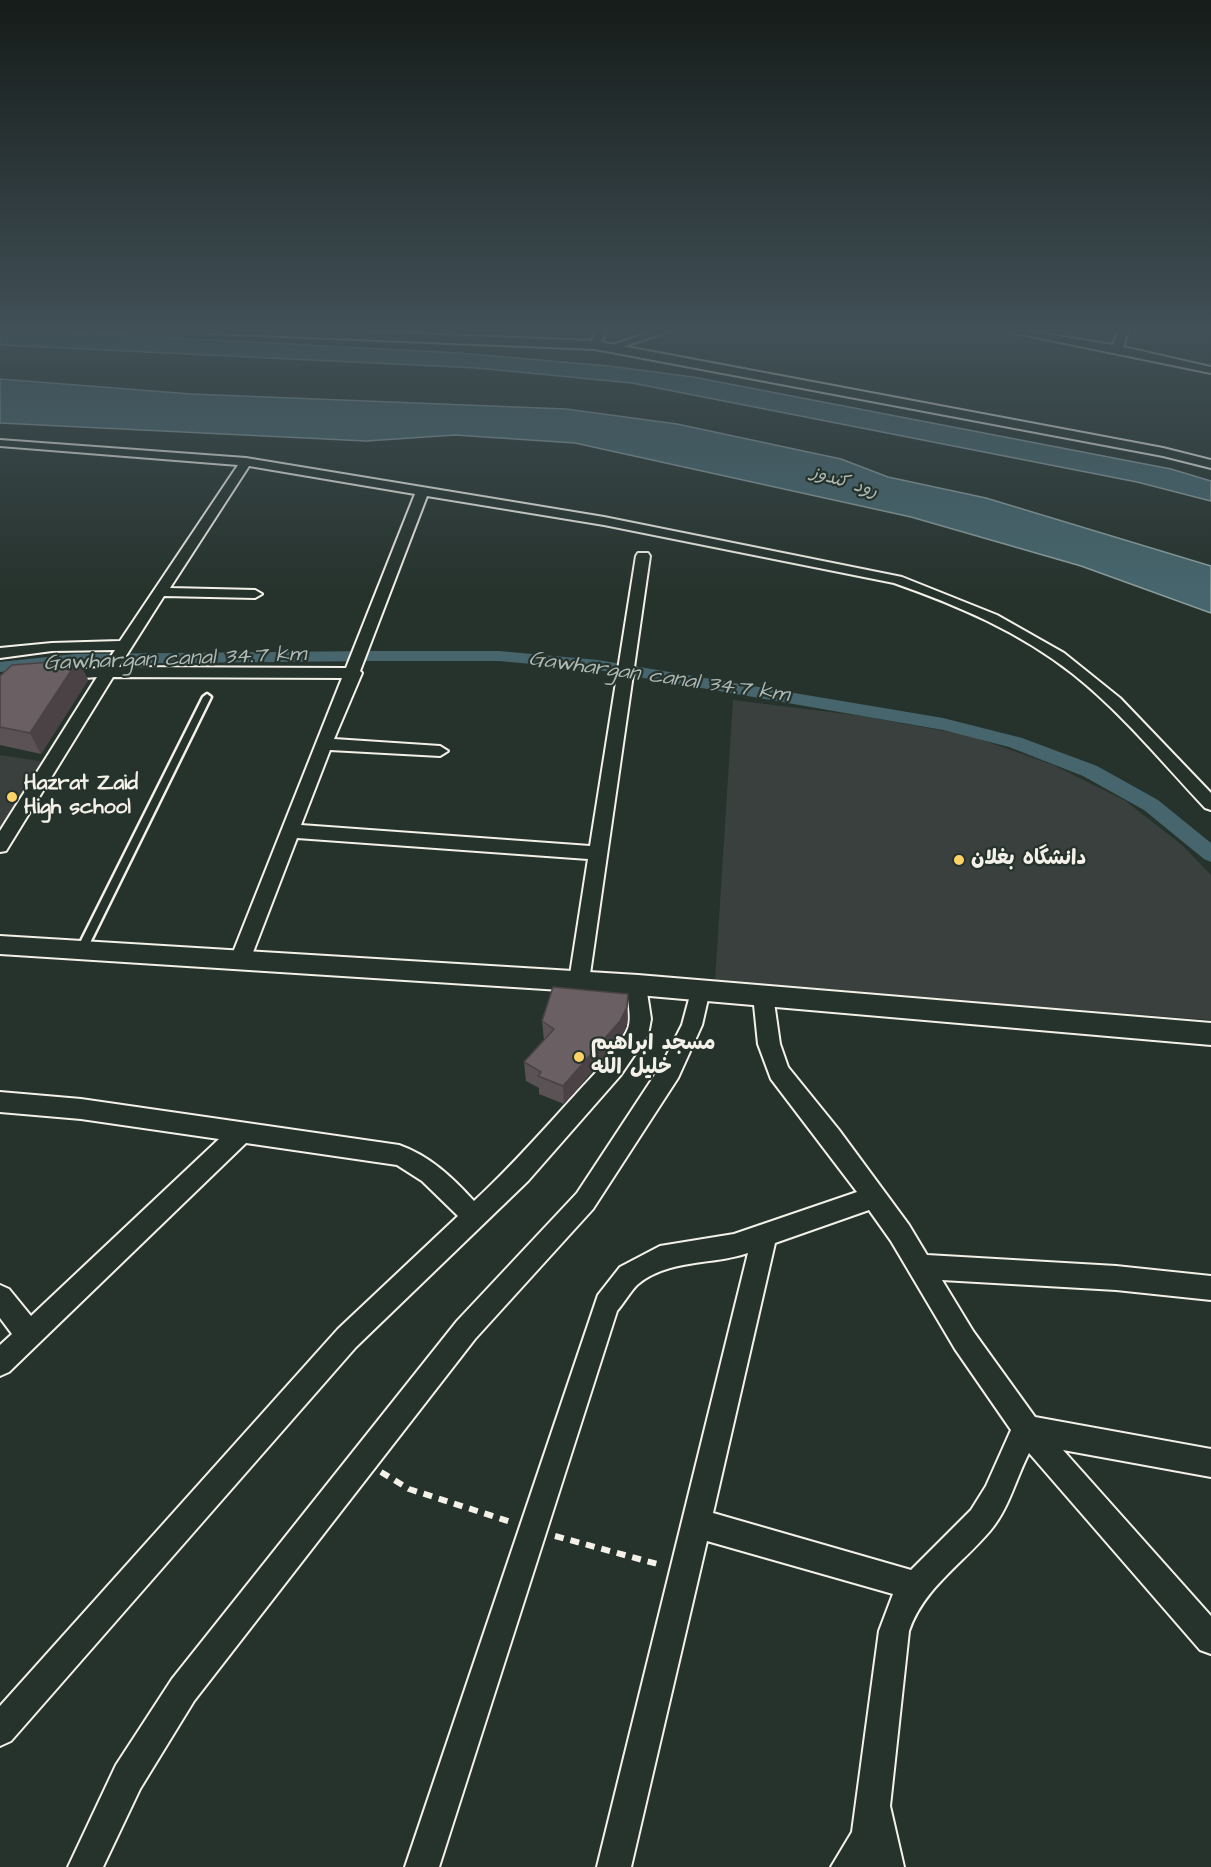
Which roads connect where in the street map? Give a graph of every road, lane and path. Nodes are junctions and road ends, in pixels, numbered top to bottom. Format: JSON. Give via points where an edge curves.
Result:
{"nodes":[{"id":1,"x":972,"y":416,"type":"edge"},
{"id":2,"x":0,"y":443,"type":"edge"},
{"id":3,"x":246,"y":462,"type":"junction"},
{"id":4,"x":1211,"y":464,"type":"edge"},
{"id":5,"x":422,"y":492,"type":"junction"},
{"id":6,"x":643,"y":556,"type":"dead end"},
{"id":7,"x":159,"y":592,"type":"junction"},
{"id":8,"x":255,"y":594,"type":"dead end"},
{"id":9,"x":124,"y":645,"type":"junction"},
{"id":10,"x":0,"y":653,"type":"edge"},
{"id":11,"x":108,"y":672,"type":"junction"},
{"id":12,"x":354,"y":673,"type":"junction"},
{"id":13,"x":50,"y":675,"type":"edge"},
{"id":14,"x":207,"y":697,"type":"dead end"},
{"id":15,"x":326,"y":744,"type":"junction"},
{"id":16,"x":440,"y":750,"type":"dead end"},
{"id":17,"x":1211,"y":804,"type":"edge"},
{"id":18,"x":292,"y":831,"type":"junction"},
{"id":19,"x":0,"y":846,"type":"edge"},
{"id":20,"x":598,"y":853,"type":"junction"},
{"id":21,"x":0,"y":945,"type":"edge"},
{"id":22,"x":81,"y":951,"type":"junction"},
{"id":23,"x":240,"y":960,"type":"junction"},
{"id":24,"x":579,"y":981,"type":"junction"},
{"id":25,"x":638,"y":985,"type":"junction"},
{"id":26,"x":700,"y":990,"type":"junction"},
{"id":27,"x":763,"y":994,"type":"junction"},
{"id":28,"x":1211,"y":1034,"type":"edge"},
{"id":29,"x":0,"y":1102,"type":"edge"},
{"id":30,"x":242,"y":1132,"type":"junction"},
{"id":31,"x":874,"y":1197,"type":"junction"},
{"id":32,"x":474,"y":1217,"type":"junction"},
{"id":33,"x":765,"y":1235,"type":"junction"},
{"id":34,"x":920,"y":1267,"type":"junction"},
{"id":35,"x":1211,"y":1287,"type":"edge"},
{"id":36,"x":0,"y":1298,"type":"edge"},
{"id":37,"x":29,"y":1335,"type":"junction"},
{"id":38,"x":0,"y":1363,"type":"edge"},
{"id":39,"x":1027,"y":1429,"type":"junction"},
{"id":40,"x":363,"y":1462,"type":"junction"},
{"id":41,"x":1211,"y":1463,"type":"edge"},
{"id":42,"x":696,"y":1522,"type":"junction"},
{"id":43,"x":533,"y":1529,"type":"junction"},
{"id":44,"x":684,"y":1572,"type":"junction"},
{"id":45,"x":916,"y":1586,"type":"junction"},
{"id":46,"x":1211,"y":1639,"type":"edge"},
{"id":47,"x":0,"y":1730,"type":"edge"},
{"id":48,"x":874,"y":1801,"type":"junction"},
{"id":49,"x":85,"y":1867,"type":"edge"},
{"id":50,"x":422,"y":1867,"type":"edge"},
{"id":51,"x":614,"y":1867,"type":"edge"},
{"id":52,"x":848,"y":1867,"type":"edge"},
{"id":53,"x":886,"y":1867,"type":"edge"}],
"edges":[{"from":1,"to":4,"type":"street"},
{"from":2,"to":3,"type":"street"},
{"from":3,"to":5,"type":"street"},
{"from":3,"to":7,"type":"street"},
{"from":5,"to":12,"type":"street"},
{"from":5,"to":17,"type":"street","via":[[604,521],[897,580],[934,592],[1047,648],[1079,672],[1111,699]]},
{"from":6,"to":20,"type":"street"},
{"from":7,"to":8,"type":"street"},
{"from":7,"to":9,"type":"street"},
{"from":9,"to":10,"type":"street"},
{"from":9,"to":11,"type":"street"},
{"from":11,"to":12,"type":"street"},
{"from":11,"to":13,"type":"street"},
{"from":11,"to":19,"type":"street"},
{"from":12,"to":15,"type":"street"},
{"from":14,"to":22,"type":"lane"},
{"from":15,"to":16,"type":"street"},
{"from":15,"to":18,"type":"street"},
{"from":18,"to":20,"type":"street"},
{"from":18,"to":23,"type":"street"},
{"from":20,"to":24,"type":"street"},
{"from":21,"to":22,"type":"street"},
{"from":22,"to":23,"type":"street"},
{"from":23,"to":24,"type":"street"},
{"from":24,"to":25,"type":"street"},
{"from":25,"to":26,"type":"street"},
{"from":25,"to":32,"type":"street","via":[[641,1019],[637,1035],[520,1173]]},
{"from":26,"to":27,"type":"street"},
{"from":26,"to":40,"type":"street","via":[[692,1025],[670,1071],[585,1201],[466,1330]]},
{"from":27,"to":28,"type":"street"},
{"from":27,"to":31,"type":"street","via":[[769,1044],[779,1072]]},
{"from":29,"to":30,"type":"street","via":[[81,1109]]},
{"from":30,"to":32,"type":"street","via":[[399,1155],[431,1172]]},
{"from":30,"to":37,"type":"street"},
{"from":31,"to":33,"type":"street"},
{"from":31,"to":34,"type":"street"},
{"from":32,"to":47,"type":"street","via":[[347,1338]]},
{"from":33,"to":42,"type":"street"},
{"from":33,"to":43,"type":"street","via":[[734,1246],[660,1258],[629,1276],[612,1297]]},
{"from":34,"to":35,"type":"street"},
{"from":34,"to":39,"type":"street","via":[[964,1340]]},
{"from":36,"to":37,"type":"street"},
{"from":37,"to":38,"type":"street"},
{"from":39,"to":41,"type":"street"},
{"from":39,"to":45,"type":"street","via":[[981,1520]]},
{"from":39,"to":46,"type":"street"},
{"from":40,"to":43,"type":"path","via":[[409,1489]]},
{"from":40,"to":49,"type":"street","via":[[183,1690],[128,1777]]},
{"from":42,"to":44,"type":"street"},
{"from":42,"to":45,"type":"street"},
{"from":43,"to":44,"type":"path"},
{"from":43,"to":50,"type":"street"},
{"from":44,"to":51,"type":"street"},
{"from":45,"to":48,"type":"street","via":[[902,1607],[894,1631]]},
{"from":48,"to":52,"type":"street","via":[[868,1839]]},
{"from":48,"to":53,"type":"street"}]}
